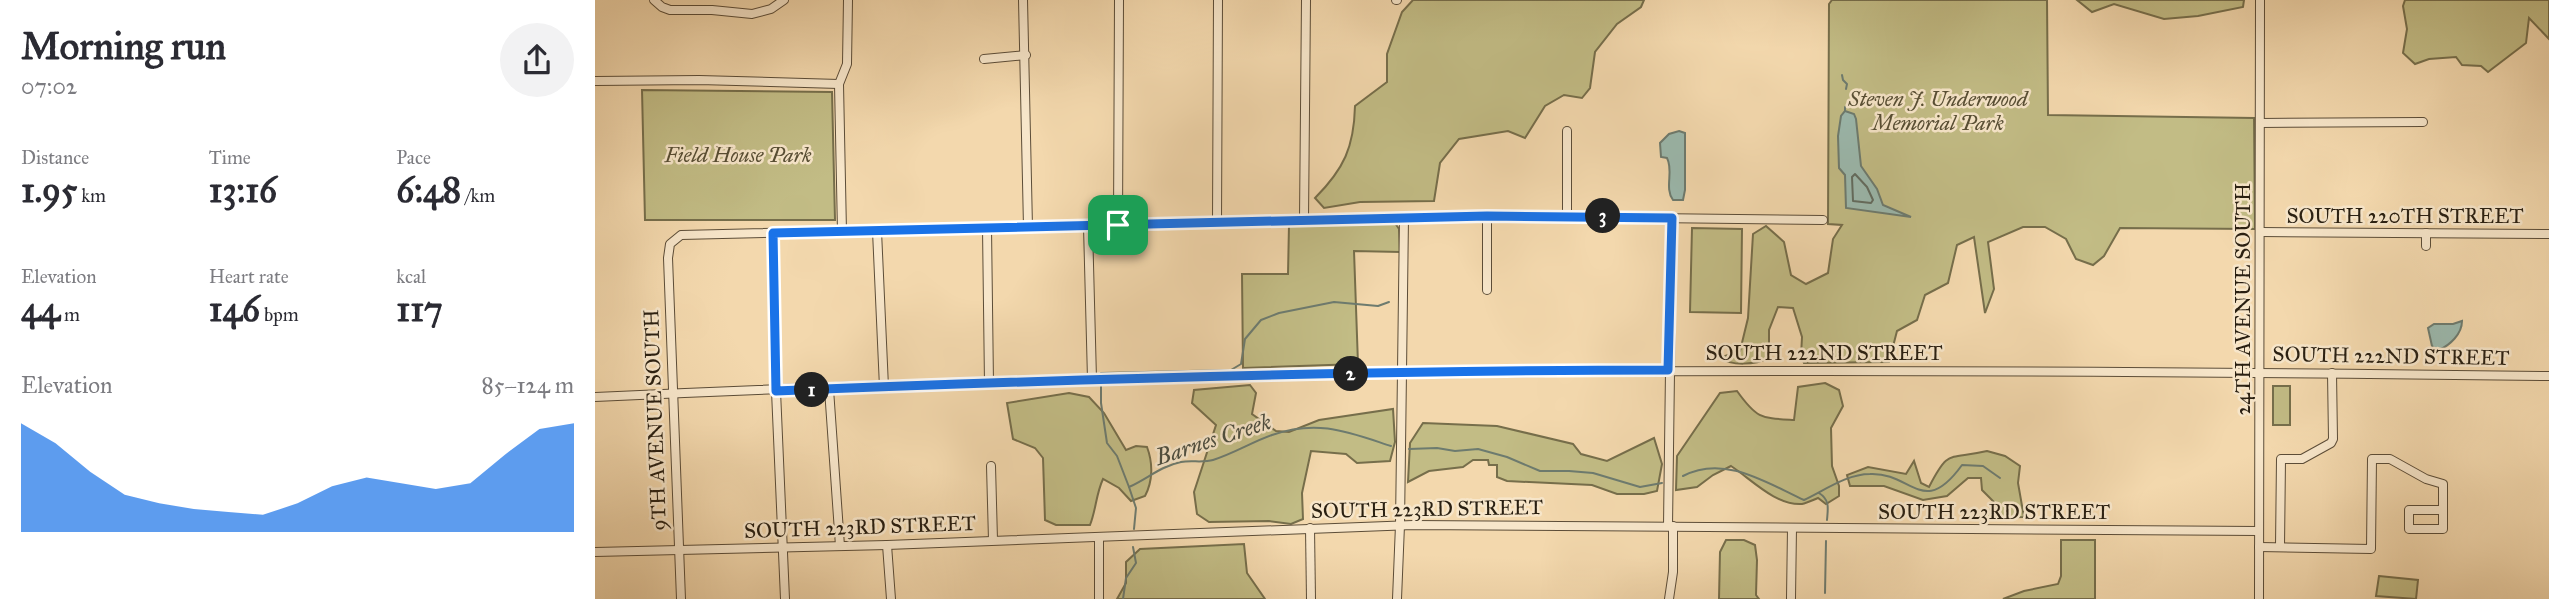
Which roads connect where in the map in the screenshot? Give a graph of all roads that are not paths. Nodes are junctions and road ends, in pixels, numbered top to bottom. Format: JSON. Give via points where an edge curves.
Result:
{"nodes":[{"id":1,"x":654,"y":0,"type":"edge"},
{"id":2,"x":784,"y":0,"type":"edge"},
{"id":3,"x":848,"y":0,"type":"edge"},
{"id":4,"x":1023,"y":0,"type":"edge"},
{"id":5,"x":1119,"y":0,"type":"edge"},
{"id":6,"x":1218,"y":0,"type":"edge"},
{"id":7,"x":1306,"y":0,"type":"edge"},
{"id":8,"x":2260,"y":0,"type":"edge"},
{"id":9,"x":1025,"y":55,"type":"junction"},
{"id":10,"x":984,"y":59,"type":"dead end"},
{"id":11,"x":595,"y":81,"type":"edge"},
{"id":12,"x":839,"y":84,"type":"junction"},
{"id":13,"x":2423,"y":122,"type":"dead end"},
{"id":14,"x":2260,"y":123,"type":"junction"},
{"id":15,"x":1567,"y":131,"type":"dead end"},
{"id":16,"x":1487,"y":216,"type":"junction"},
{"id":17,"x":1567,"y":216,"type":"junction"},
{"id":18,"x":1404,"y":217,"type":"junction"},
{"id":19,"x":1672,"y":218,"type":"junction"},
{"id":20,"x":1304,"y":219,"type":"junction"},
{"id":21,"x":1823,"y":220,"type":"dead end"},
{"id":22,"x":1217,"y":222,"type":"junction"},
{"id":23,"x":1118,"y":225,"type":"junction"},
{"id":24,"x":1088,"y":226,"type":"junction"},
{"id":25,"x":987,"y":228,"type":"junction"},
{"id":26,"x":1028,"y":228,"type":"junction"},
{"id":27,"x":877,"y":231,"type":"junction"},
{"id":28,"x":842,"y":232,"type":"junction"},
{"id":29,"x":2261,"y":232,"type":"junction"},
{"id":30,"x":773,"y":233,"type":"junction"},
{"id":31,"x":2426,"y":233,"type":"junction"},
{"id":32,"x":2549,"y":234,"type":"edge"},
{"id":33,"x":2426,"y":246,"type":"dead end"},
{"id":34,"x":1487,"y":290,"type":"dead end"},
{"id":35,"x":1668,"y":370,"type":"junction"},
{"id":36,"x":1403,"y":372,"type":"junction"},
{"id":37,"x":2260,"y":372,"type":"junction"},
{"id":38,"x":2332,"y":373,"type":"junction"},
{"id":39,"x":2549,"y":376,"type":"edge"},
{"id":40,"x":1092,"y":379,"type":"junction"},
{"id":41,"x":989,"y":383,"type":"junction"},
{"id":42,"x":884,"y":387,"type":"junction"},
{"id":43,"x":829,"y":389,"type":"junction"},
{"id":44,"x":776,"y":391,"type":"junction"},
{"id":45,"x":672,"y":394,"type":"junction"},
{"id":46,"x":595,"y":397,"type":"edge"},
{"id":47,"x":991,"y":466,"type":"dead end"},
{"id":48,"x":2443,"y":510,"type":"junction"},
{"id":49,"x":1400,"y":525,"type":"junction"},
{"id":50,"x":1670,"y":526,"type":"junction"},
{"id":51,"x":1310,"y":528,"type":"junction"},
{"id":52,"x":1792,"y":528,"type":"junction"},
{"id":53,"x":2259,"y":531,"type":"junction"},
{"id":54,"x":1099,"y":537,"type":"junction"},
{"id":55,"x":993,"y":540,"type":"junction"},
{"id":56,"x":887,"y":545,"type":"junction"},
{"id":57,"x":840,"y":546,"type":"junction"},
{"id":58,"x":783,"y":547,"type":"junction"},
{"id":59,"x":2259,"y":547,"type":"junction"},
{"id":60,"x":2280,"y":547,"type":"junction"},
{"id":61,"x":677,"y":549,"type":"junction"},
{"id":62,"x":595,"y":552,"type":"edge"},
{"id":63,"x":1791,"y":598,"type":"edge"},
{"id":64,"x":681,"y":599,"type":"edge"},
{"id":65,"x":785,"y":599,"type":"edge"},
{"id":66,"x":891,"y":599,"type":"edge"},
{"id":67,"x":1100,"y":599,"type":"edge"},
{"id":68,"x":1311,"y":599,"type":"edge"},
{"id":69,"x":1397,"y":599,"type":"edge"},
{"id":70,"x":1669,"y":599,"type":"edge"},
{"id":71,"x":2259,"y":599,"type":"edge"}],
"edges":[{"from":1,"to":2,"type":"street","via":[[670,10],[752,14]]},
{"from":3,"to":12,"type":"street","via":[[847,64]]},
{"from":4,"to":9,"type":"street"},
{"from":5,"to":23,"type":"street"},
{"from":6,"to":22,"type":"street"},
{"from":7,"to":20,"type":"street"},
{"from":8,"to":14,"type":"street","name":"24TH AVENUE SOUTH"},
{"from":9,"to":10,"type":"street"},
{"from":9,"to":26,"type":"street"},
{"from":11,"to":12,"type":"street"},
{"from":12,"to":28,"type":"street"},
{"from":13,"to":14,"type":"street"},
{"from":14,"to":29,"type":"street","name":"24TH AVENUE SOUTH"},
{"from":15,"to":17,"type":"street"},
{"from":16,"to":17,"type":"street"},
{"from":16,"to":18,"type":"street"},
{"from":16,"to":34,"type":"street"},
{"from":17,"to":19,"type":"street"},
{"from":18,"to":20,"type":"street"},
{"from":18,"to":36,"type":"street"},
{"from":19,"to":21,"type":"street"},
{"from":19,"to":35,"type":"street"},
{"from":20,"to":22,"type":"street"},
{"from":22,"to":23,"type":"street"},
{"from":23,"to":24,"type":"street"},
{"from":24,"to":26,"type":"street"},
{"from":24,"to":40,"type":"street"},
{"from":25,"to":26,"type":"street"},
{"from":25,"to":27,"type":"street"},
{"from":25,"to":41,"type":"street"},
{"from":27,"to":28,"type":"street"},
{"from":27,"to":42,"type":"street"},
{"from":28,"to":30,"type":"street"},
{"from":29,"to":31,"type":"street","name":"SOUTH 220TH STREET"},
{"from":29,"to":37,"type":"street","name":"24TH AVENUE SOUTH"},
{"from":30,"to":44,"type":"street"},
{"from":30,"to":45,"type":"street","name":"9TH AVENUE SOUTH","via":[[685,234],[672,240],[668,258]]},
{"from":31,"to":32,"type":"street","name":"SOUTH 220TH STREET"},
{"from":31,"to":33,"type":"street"},
{"from":35,"to":36,"type":"street","name":"SOUTH 222ND STREET"},
{"from":35,"to":37,"type":"street","name":"SOUTH 222ND STREET"},
{"from":35,"to":50,"type":"street"},
{"from":36,"to":40,"type":"street","name":"SOUTH 222ND STREET"},
{"from":36,"to":49,"type":"street"},
{"from":37,"to":38,"type":"street","name":"SOUTH 222ND STREET"},
{"from":37,"to":53,"type":"street","name":"24TH AVENUE SOUTH"},
{"from":38,"to":39,"type":"street","name":"SOUTH 222ND STREET"},
{"from":38,"to":60,"type":"street","via":[[2331,443],[2302,458],[2281,458]]},
{"from":40,"to":41,"type":"street","name":"SOUTH 222ND STREET"},
{"from":41,"to":42,"type":"street","name":"SOUTH 222ND STREET"},
{"from":42,"to":43,"type":"street","name":"SOUTH 222ND STREET"},
{"from":43,"to":44,"type":"street","name":"SOUTH 222ND STREET"},
{"from":43,"to":57,"type":"street"},
{"from":44,"to":45,"type":"street","name":"SOUTH 222ND STREET"},
{"from":44,"to":58,"type":"street"},
{"from":45,"to":46,"type":"street","name":"SOUTH 222ND STREET"},
{"from":45,"to":61,"type":"street","name":"9TH AVENUE SOUTH"},
{"from":47,"to":55,"type":"street"},
{"from":48,"to":48,"type":"street","via":[[2443,529],[2409,529],[2409,510]]},
{"from":48,"to":60,"type":"street","via":[[2443,484],[2390,459],[2372,458],[2371,549]]},
{"from":49,"to":50,"type":"street","name":"SOUTH 223RD STREET"},
{"from":49,"to":51,"type":"street","name":"SOUTH 223RD STREET"},
{"from":49,"to":69,"type":"street"},
{"from":50,"to":52,"type":"street","name":"SOUTH 223RD STREET"},
{"from":50,"to":70,"type":"street","via":[[1673,572]]},
{"from":51,"to":54,"type":"street","name":"SOUTH 223RD STREET"},
{"from":51,"to":68,"type":"street"},
{"from":52,"to":53,"type":"street","name":"SOUTH 223RD STREET"},
{"from":52,"to":63,"type":"street"},
{"from":53,"to":59,"type":"street","name":"24TH AVENUE SOUTH"},
{"from":54,"to":55,"type":"street","name":"SOUTH 223RD STREET"},
{"from":54,"to":67,"type":"street"},
{"from":55,"to":56,"type":"street","name":"SOUTH 223RD STREET"},
{"from":56,"to":57,"type":"street","name":"SOUTH 223RD STREET"},
{"from":56,"to":66,"type":"street"},
{"from":57,"to":58,"type":"street","name":"SOUTH 223RD STREET"},
{"from":58,"to":61,"type":"street","name":"SOUTH 223RD STREET"},
{"from":58,"to":65,"type":"street"},
{"from":59,"to":60,"type":"street"},
{"from":59,"to":71,"type":"street","name":"24TH AVENUE SOUTH"},
{"from":61,"to":62,"type":"street","name":"SOUTH 223RD STREET"},
{"from":61,"to":64,"type":"street","name":"9TH AVENUE SOUTH"}]}
